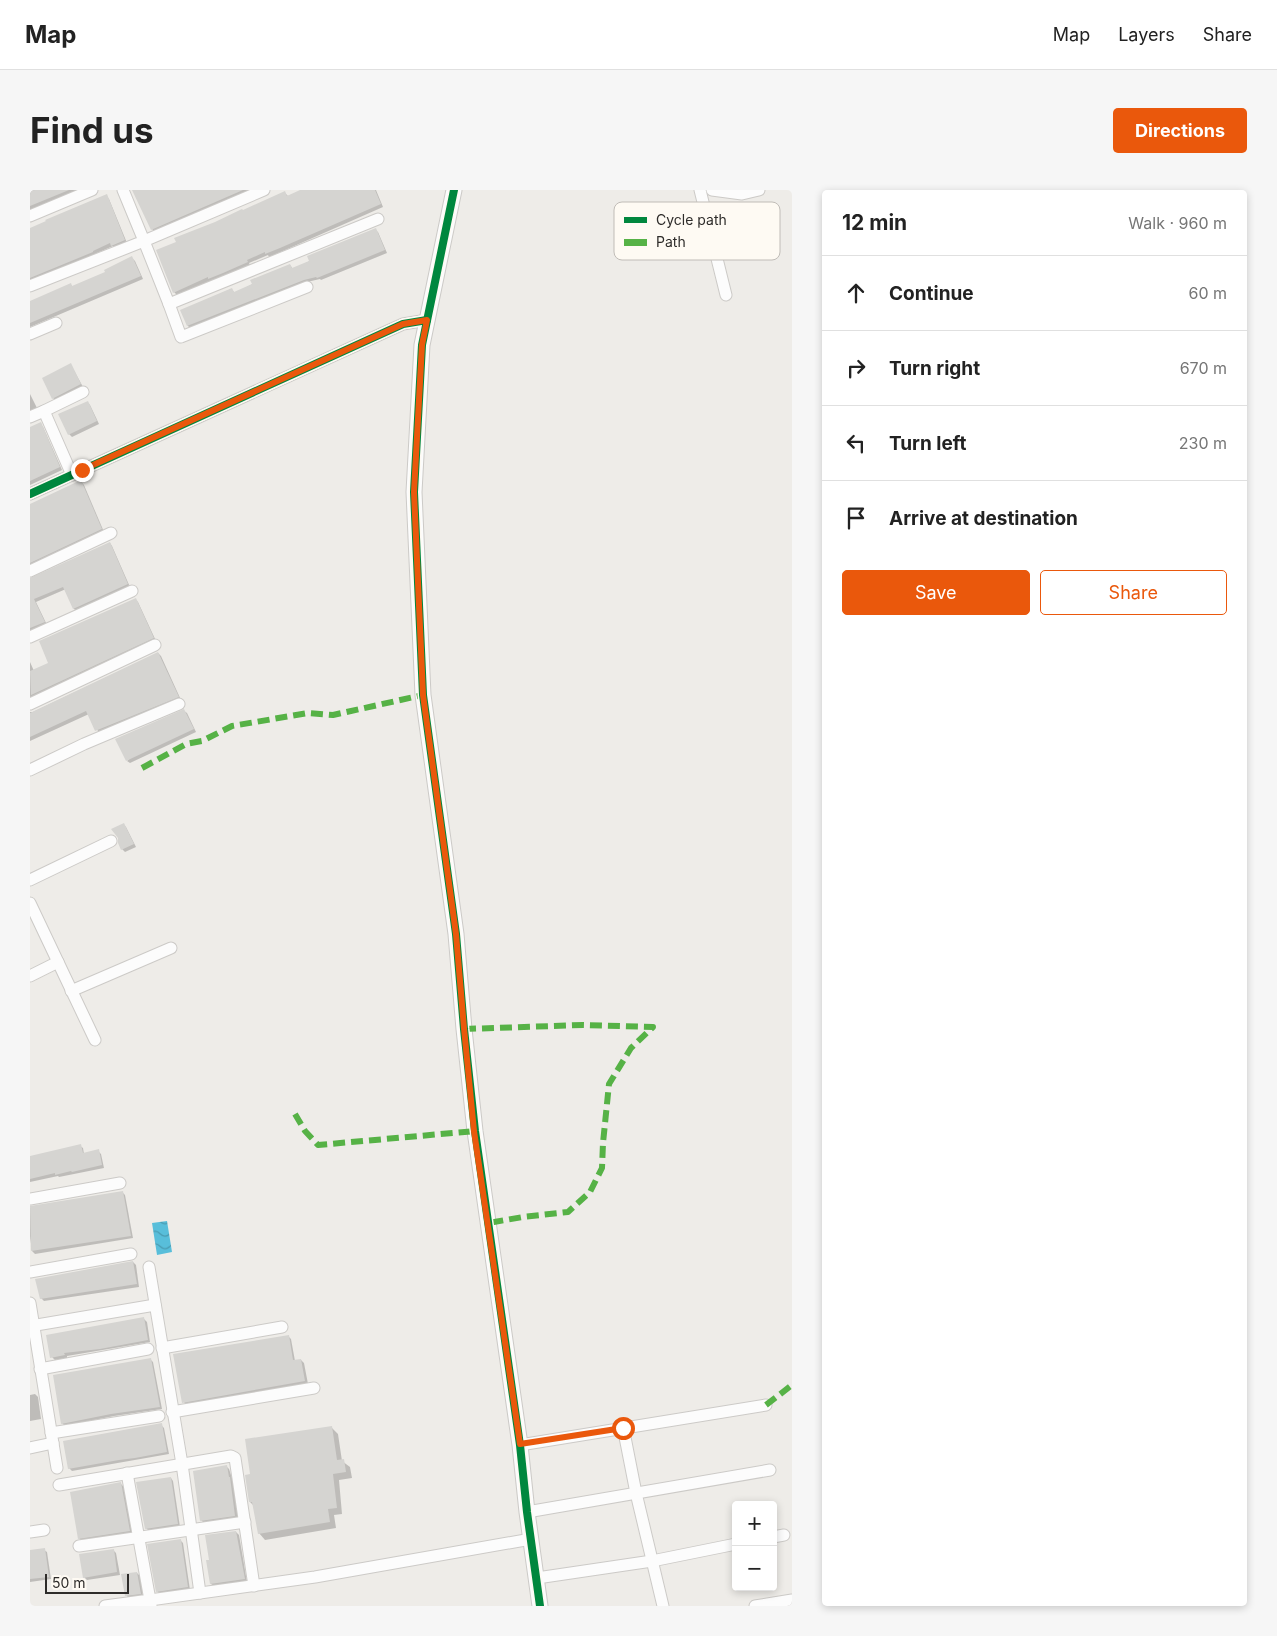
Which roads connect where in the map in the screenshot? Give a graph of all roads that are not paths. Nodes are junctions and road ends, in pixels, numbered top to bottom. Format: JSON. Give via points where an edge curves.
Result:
{"nodes":[{"id":1,"x":92,"y":190,"type":"edge"},
{"id":2,"x":123,"y":190,"type":"edge"},
{"id":3,"x":264,"y":190,"type":"edge"},
{"id":4,"x":454,"y":190,"type":"edge"},
{"id":5,"x":712,"y":190,"type":"edge"},
{"id":6,"x":760,"y":190,"type":"edge"},
{"id":7,"x":30,"y":216,"type":"edge"},
{"id":8,"x":378,"y":219,"type":"dead end"},
{"id":9,"x":144,"y":241,"type":"junction"},
{"id":10,"x":717,"y":260,"type":"edge"},
{"id":11,"x":30,"y":286,"type":"edge"},
{"id":12,"x":307,"y":287,"type":"dead end"},
{"id":13,"x":726,"y":295,"type":"dead end"},
{"id":14,"x":169,"y":304,"type":"junction"},
{"id":15,"x":427,"y":320,"type":"junction"},
{"id":16,"x":56,"y":323,"type":"dead end"},
{"id":17,"x":30,"y":334,"type":"edge"},
{"id":18,"x":83,"y":392,"type":"dead end"},
{"id":19,"x":44,"y":411,"type":"junction"},
{"id":20,"x":30,"y":417,"type":"edge"},
{"id":21,"x":72,"y":475,"type":"junction"},
{"id":22,"x":30,"y":494,"type":"edge"},
{"id":23,"x":111,"y":533,"type":"dead end"},
{"id":24,"x":30,"y":571,"type":"edge"},
{"id":25,"x":132,"y":591,"type":"dead end"},
{"id":26,"x":30,"y":637,"type":"edge"},
{"id":27,"x":155,"y":645,"type":"dead end"},
{"id":28,"x":30,"y":704,"type":"edge"},
{"id":29,"x":179,"y":704,"type":"dead end"},
{"id":30,"x":30,"y":770,"type":"edge"},
{"id":31,"x":111,"y":841,"type":"dead end"},
{"id":32,"x":30,"y":880,"type":"edge"},
{"id":33,"x":30,"y":903,"type":"edge"},
{"id":34,"x":171,"y":948,"type":"dead end"},
{"id":35,"x":58,"y":962,"type":"junction"},
{"id":36,"x":30,"y":976,"type":"edge"},
{"id":37,"x":72,"y":991,"type":"junction"},
{"id":38,"x":95,"y":1040,"type":"dead end"},
{"id":39,"x":120,"y":1183,"type":"dead end"},
{"id":40,"x":30,"y":1199,"type":"edge"},
{"id":41,"x":131,"y":1254,"type":"dead end"},
{"id":42,"x":149,"y":1267,"type":"dead end"},
{"id":43,"x":30,"y":1272,"type":"edge"},
{"id":44,"x":30,"y":1303,"type":"edge"},
{"id":45,"x":155,"y":1305,"type":"junction"},
{"id":46,"x":32,"y":1326,"type":"edge"},
{"id":47,"x":282,"y":1327,"type":"dead end"},
{"id":48,"x":162,"y":1348,"type":"junction"},
{"id":49,"x":148,"y":1349,"type":"dead end"},
{"id":50,"x":37,"y":1373,"type":"edge"},
{"id":51,"x":314,"y":1388,"type":"dead end"},
{"id":52,"x":766,"y":1405,"type":"dead end"},
{"id":53,"x":172,"y":1412,"type":"junction"},
{"id":54,"x":159,"y":1416,"type":"dead end"},
{"id":55,"x":623,"y":1428,"type":"junction"},
{"id":56,"x":52,"y":1438,"type":"junction"},
{"id":57,"x":520,"y":1444,"type":"junction"},
{"id":58,"x":30,"y":1448,"type":"edge"},
{"id":59,"x":182,"y":1464,"type":"junction"},
{"id":60,"x":57,"y":1468,"type":"dead end"},
{"id":61,"x":770,"y":1470,"type":"dead end"},
{"id":62,"x":127,"y":1473,"type":"junction"},
{"id":63,"x":58,"y":1485,"type":"dead end"},
{"id":64,"x":636,"y":1493,"type":"junction"},
{"id":65,"x":527,"y":1512,"type":"junction"},
{"id":66,"x":245,"y":1522,"type":"junction"},
{"id":67,"x":192,"y":1529,"type":"junction"},
{"id":68,"x":44,"y":1530,"type":"dead end"},
{"id":69,"x":30,"y":1532,"type":"edge"},
{"id":70,"x":139,"y":1538,"type":"junction"},
{"id":71,"x":531,"y":1539,"type":"junction"},
{"id":72,"x":732,"y":1545,"type":"edge"},
{"id":73,"x":79,"y":1546,"type":"dead end"},
{"id":74,"x":652,"y":1560,"type":"junction"},
{"id":75,"x":537,"y":1578,"type":"junction"},
{"id":76,"x":254,"y":1586,"type":"junction"},
{"id":77,"x":200,"y":1593,"type":"junction"},
{"id":78,"x":792,"y":1600,"type":"edge"},
{"id":79,"x":150,"y":1603,"type":"edge"},
{"id":80,"x":105,"y":1606,"type":"edge"},
{"id":81,"x":540,"y":1606,"type":"edge"},
{"id":82,"x":663,"y":1606,"type":"edge"},
{"id":83,"x":755,"y":1606,"type":"edge"}],
"edges":[{"from":1,"to":7,"type":"street"},
{"from":2,"to":9,"type":"street"},
{"from":3,"to":9,"type":"street"},
{"from":4,"to":15,"type":"street"},
{"from":5,"to":6,"type":"street","via":[[742,194]]},
{"from":8,"to":14,"type":"street"},
{"from":9,"to":11,"type":"street"},
{"from":9,"to":14,"type":"street"},
{"from":10,"to":13,"type":"street"},
{"from":12,"to":14,"type":"street","via":[[181,338]]},
{"from":15,"to":21,"type":"street","via":[[403,324]]},
{"from":15,"to":57,"type":"street","via":[[422,345],[414,492],[423,695],[456,934],[474,1131]]},
{"from":16,"to":17,"type":"street"},
{"from":18,"to":19,"type":"street"},
{"from":19,"to":20,"type":"street"},
{"from":19,"to":21,"type":"street"},
{"from":21,"to":22,"type":"street"},
{"from":23,"to":24,"type":"street"},
{"from":25,"to":26,"type":"street"},
{"from":27,"to":28,"type":"street"},
{"from":29,"to":30,"type":"street"},
{"from":31,"to":32,"type":"street"},
{"from":33,"to":35,"type":"street"},
{"from":34,"to":37,"type":"street"},
{"from":35,"to":36,"type":"street"},
{"from":35,"to":37,"type":"street"},
{"from":37,"to":38,"type":"street"},
{"from":39,"to":40,"type":"street"},
{"from":41,"to":43,"type":"street"},
{"from":42,"to":45,"type":"street"},
{"from":44,"to":46,"type":"street"},
{"from":45,"to":46,"type":"street"},
{"from":45,"to":48,"type":"street"},
{"from":46,"to":50,"type":"street"},
{"from":47,"to":48,"type":"street"},
{"from":48,"to":53,"type":"street"},
{"from":49,"to":50,"type":"street"},
{"from":50,"to":56,"type":"street"},
{"from":51,"to":53,"type":"street"},
{"from":52,"to":55,"type":"street"},
{"from":53,"to":59,"type":"street"},
{"from":54,"to":56,"type":"street"},
{"from":55,"to":57,"type":"street"},
{"from":55,"to":64,"type":"street"},
{"from":56,"to":58,"type":"street"},
{"from":56,"to":60,"type":"street"},
{"from":57,"to":65,"type":"street"},
{"from":59,"to":62,"type":"street"},
{"from":59,"to":66,"type":"street","via":[[235,1458]]},
{"from":59,"to":67,"type":"street"},
{"from":61,"to":64,"type":"street"},
{"from":62,"to":63,"type":"street"},
{"from":62,"to":70,"type":"street"},
{"from":64,"to":65,"type":"street"},
{"from":64,"to":74,"type":"street"},
{"from":65,"to":71,"type":"street"},
{"from":66,"to":67,"type":"street"},
{"from":66,"to":76,"type":"street"},
{"from":67,"to":70,"type":"street"},
{"from":67,"to":77,"type":"street"},
{"from":68,"to":69,"type":"street"},
{"from":70,"to":73,"type":"street"},
{"from":70,"to":79,"type":"street"},
{"from":71,"to":75,"type":"street"},
{"from":71,"to":76,"type":"street"},
{"from":72,"to":74,"type":"street"},
{"from":74,"to":75,"type":"street"},
{"from":74,"to":82,"type":"street"},
{"from":75,"to":81,"type":"street"},
{"from":76,"to":77,"type":"street"},
{"from":77,"to":79,"type":"street"},
{"from":78,"to":83,"type":"street"},
{"from":79,"to":80,"type":"street"}]}
